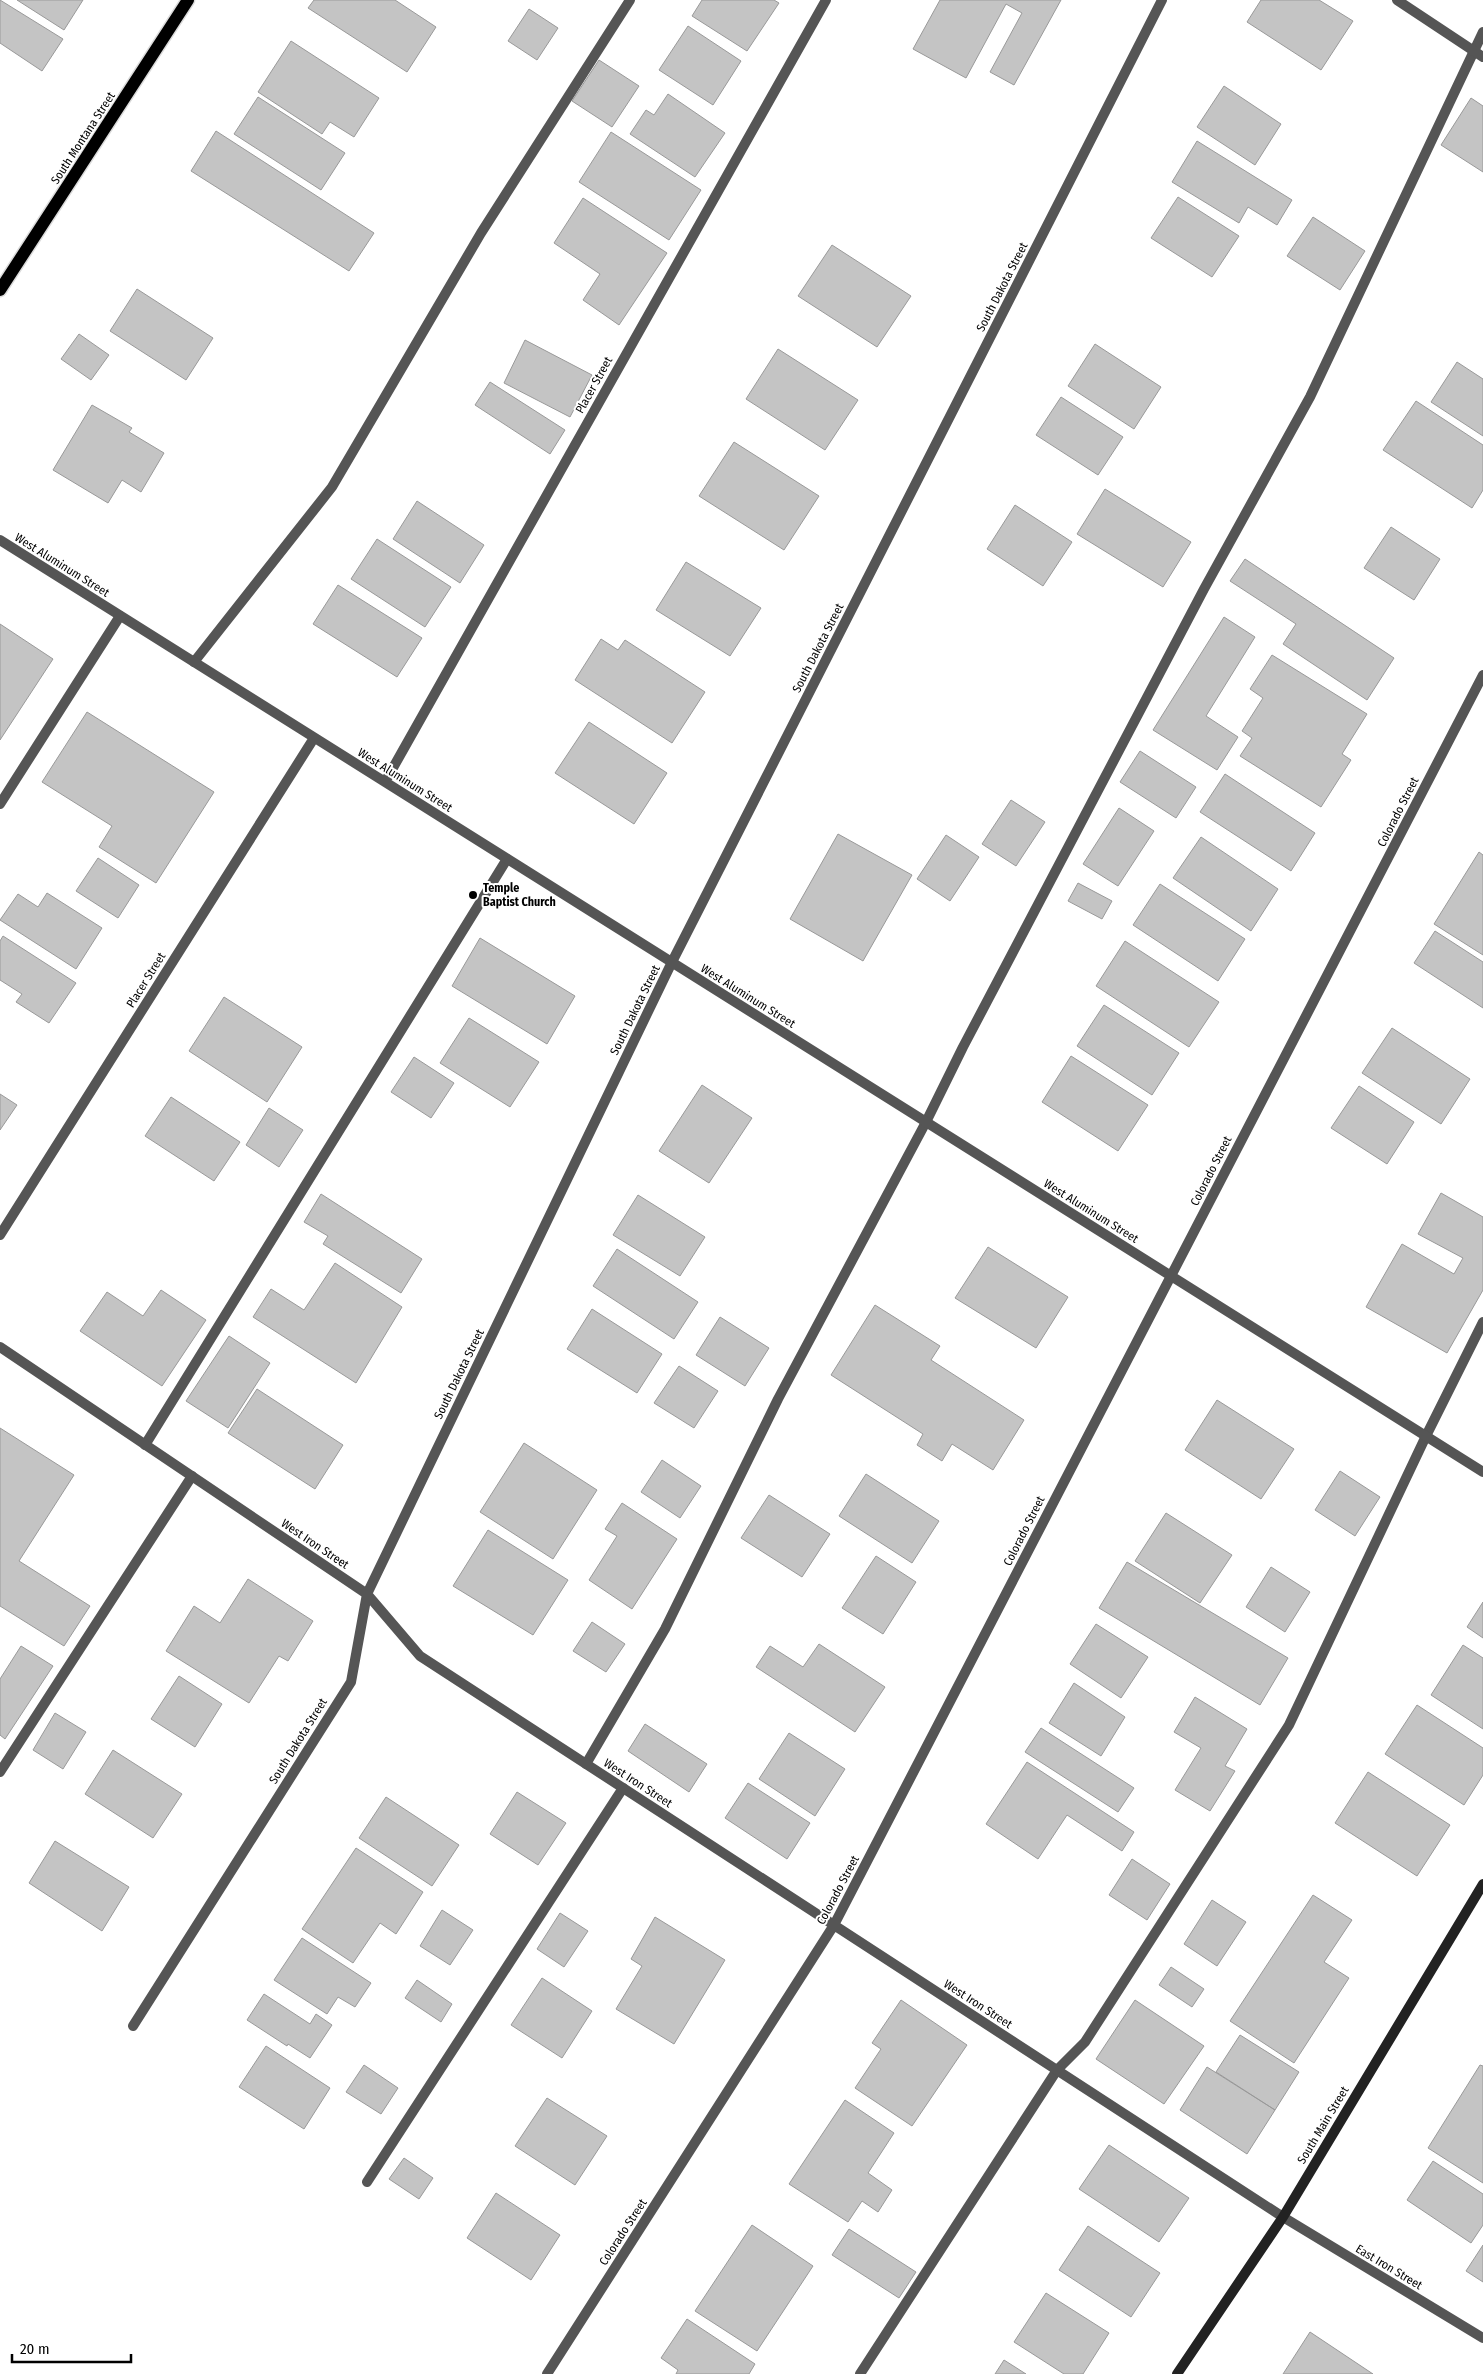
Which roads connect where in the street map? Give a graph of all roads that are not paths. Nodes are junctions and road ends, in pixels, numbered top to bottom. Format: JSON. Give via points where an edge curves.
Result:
{"nodes":[{"id":1,"x":188,"y":0,"type":"edge"},
{"id":2,"x":630,"y":0,"type":"edge"},
{"id":3,"x":826,"y":0,"type":"edge"},
{"id":4,"x":1162,"y":0,"type":"edge"},
{"id":5,"x":1397,"y":0,"type":"edge"},
{"id":6,"x":1483,"y":32,"type":"edge"},
{"id":7,"x":1473,"y":51,"type":"junction"},
{"id":8,"x":1483,"y":57,"type":"edge"},
{"id":9,"x":0,"y":290,"type":"edge"},
{"id":10,"x":0,"y":540,"type":"edge"},
{"id":11,"x":120,"y":616,"type":"junction"},
{"id":12,"x":194,"y":662,"type":"junction"},
{"id":13,"x":1483,"y":675,"type":"edge"},
{"id":14,"x":314,"y":738,"type":"junction"},
{"id":15,"x":385,"y":782,"type":"junction"},
{"id":16,"x":0,"y":804,"type":"edge"},
{"id":17,"x":507,"y":859,"type":"junction"},
{"id":18,"x":672,"y":962,"type":"junction"},
{"id":19,"x":926,"y":1122,"type":"junction"},
{"id":20,"x":0,"y":1235,"type":"edge"},
{"id":21,"x":1171,"y":1276,"type":"junction"},
{"id":22,"x":1483,"y":1322,"type":"edge"},
{"id":23,"x":0,"y":1347,"type":"edge"},
{"id":24,"x":1426,"y":1436,"type":"junction"},
{"id":25,"x":145,"y":1445,"type":"junction"},
{"id":26,"x":1483,"y":1472,"type":"edge"},
{"id":27,"x":192,"y":1476,"type":"junction"},
{"id":28,"x":367,"y":1594,"type":"junction"},
{"id":29,"x":586,"y":1764,"type":"junction"},
{"id":30,"x":0,"y":1772,"type":"edge"},
{"id":31,"x":623,"y":1788,"type":"junction"},
{"id":32,"x":1483,"y":1884,"type":"edge"},
{"id":33,"x":834,"y":1925,"type":"junction"},
{"id":34,"x":133,"y":2026,"type":"dead end"},
{"id":35,"x":1057,"y":2070,"type":"junction"},
{"id":36,"x":367,"y":2182,"type":"dead end"},
{"id":37,"x":1283,"y":2217,"type":"junction"},
{"id":38,"x":1483,"y":2338,"type":"edge"},
{"id":39,"x":547,"y":2374,"type":"edge"},
{"id":40,"x":860,"y":2374,"type":"edge"},
{"id":41,"x":1177,"y":2374,"type":"edge"}],
"edges":[{"from":1,"to":9,"type":"main road","name":"South Montana Street"},
{"from":2,"to":12,"type":"street","via":[[481,233],[332,487]]},
{"from":3,"to":15,"type":"street","name":"Placer Street"},
{"from":4,"to":18,"type":"street","name":"South Dakota Street"},
{"from":5,"to":7,"type":"street"},
{"from":6,"to":7,"type":"street"},
{"from":7,"to":8,"type":"street"},
{"from":7,"to":19,"type":"street","via":[[1310,397],[1204,588]]},
{"from":10,"to":11,"type":"street","name":"West Aluminum Street"},
{"from":11,"to":12,"type":"street","name":"West Aluminum Street"},
{"from":11,"to":16,"type":"street"},
{"from":12,"to":14,"type":"street","name":"West Aluminum Street"},
{"from":13,"to":21,"type":"street","name":"Colorado Street"},
{"from":14,"to":15,"type":"street","name":"West Aluminum Street"},
{"from":14,"to":20,"type":"street","name":"Placer Street"},
{"from":15,"to":17,"type":"street","name":"West Aluminum Street"},
{"from":17,"to":18,"type":"street","name":"West Aluminum Street"},
{"from":17,"to":25,"type":"street"},
{"from":18,"to":19,"type":"street","name":"West Aluminum Street"},
{"from":18,"to":28,"type":"street","name":"South Dakota Street"},
{"from":19,"to":21,"type":"street","name":"West Aluminum Street"},
{"from":19,"to":29,"type":"street","via":[[778,1399],[665,1629]]},
{"from":21,"to":24,"type":"street","name":"West Aluminum Street"},
{"from":21,"to":33,"type":"street","name":"Colorado Street"},
{"from":22,"to":24,"type":"street"},
{"from":23,"to":25,"type":"street","name":"West Iron Street"},
{"from":24,"to":26,"type":"street","name":"West Aluminum Street"},
{"from":24,"to":35,"type":"street","via":[[1289,1725],[1085,2042]]},
{"from":25,"to":27,"type":"street","name":"West Iron Street"},
{"from":27,"to":28,"type":"street","name":"West Iron Street"},
{"from":27,"to":30,"type":"street"},
{"from":28,"to":29,"type":"street","name":"West Iron Street","via":[[420,1656]]},
{"from":28,"to":34,"type":"street","name":"South Dakota Street","via":[[351,1682]]},
{"from":29,"to":31,"type":"street","name":"West Iron Street"},
{"from":31,"to":33,"type":"street","name":"West Iron Street"},
{"from":31,"to":36,"type":"street"},
{"from":32,"to":37,"type":"main road","name":"South Main Street"},
{"from":33,"to":35,"type":"street","name":"West Iron Street"},
{"from":33,"to":39,"type":"street","name":"Colorado Street"},
{"from":35,"to":37,"type":"street","name":"West Iron Street"},
{"from":35,"to":40,"type":"street"},
{"from":37,"to":38,"type":"street","name":"East Iron Street"},
{"from":37,"to":41,"type":"main road","name":"South Main Street"}]}
